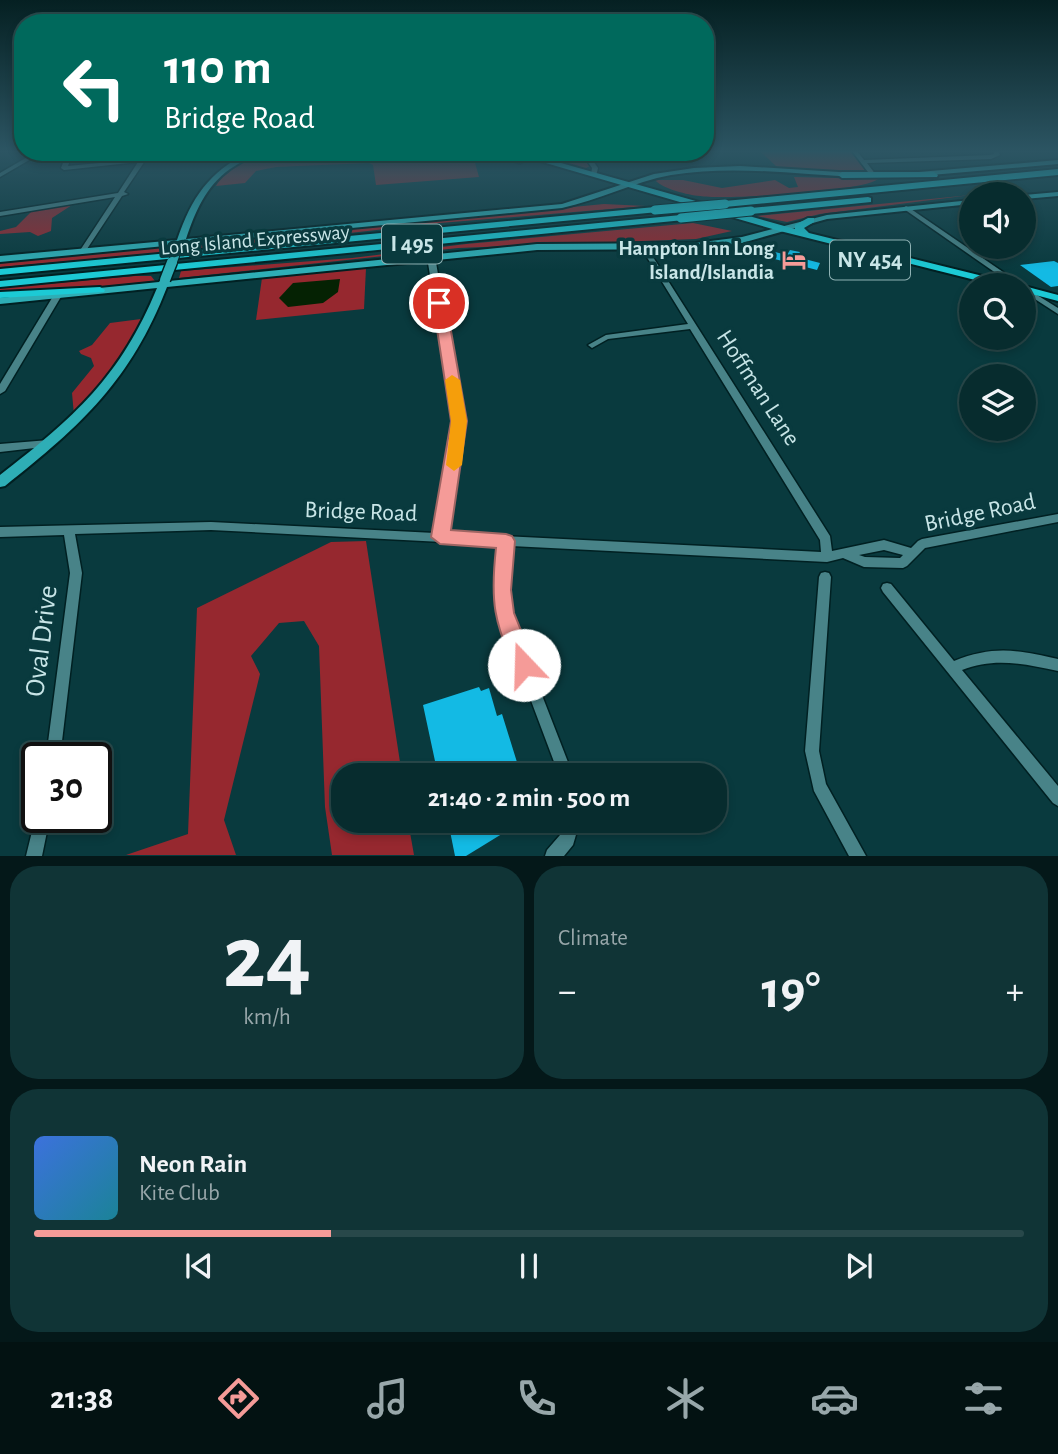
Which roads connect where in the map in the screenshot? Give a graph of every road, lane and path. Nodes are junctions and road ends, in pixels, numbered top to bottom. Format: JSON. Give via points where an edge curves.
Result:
{"nodes":[{"id":1,"x":119,"y":191,"type":"edge"},
{"id":2,"x":202,"y":191,"type":"edge"},
{"id":3,"x":613,"y":191,"type":"edge"},
{"id":4,"x":619,"y":191,"type":"edge"},
{"id":5,"x":649,"y":191,"type":"edge"},
{"id":6,"x":861,"y":191,"type":"edge"},
{"id":7,"x":963,"y":191,"type":"edge"},
{"id":8,"x":125,"y":194,"type":"dead end"},
{"id":9,"x":1058,"y":194,"type":"edge"},
{"id":10,"x":116,"y":195,"type":"junction"},
{"id":11,"x":1036,"y":196,"type":"edge"},
{"id":12,"x":959,"y":203,"type":"edge"},
{"id":13,"x":906,"y":208,"type":"junction"},
{"id":14,"x":0,"y":214,"type":"edge"},
{"id":15,"x":811,"y":219,"type":"junction"},
{"id":16,"x":779,"y":228,"type":"junction"},
{"id":17,"x":766,"y":233,"type":"junction"},
{"id":18,"x":807,"y":235,"type":"junction"},
{"id":19,"x":179,"y":244,"type":"junction"},
{"id":20,"x":643,"y":246,"type":"junction"},
{"id":21,"x":82,"y":252,"type":"junction"},
{"id":22,"x":431,"y":257,"type":"junction"},
{"id":23,"x":0,"y":259,"type":"edge"},
{"id":24,"x":0,"y":272,"type":"edge"},
{"id":25,"x":959,"y":273,"type":"edge"},
{"id":26,"x":1001,"y":273,"type":"edge"},
{"id":27,"x":959,"y":281,"type":"edge"},
{"id":28,"x":165,"y":282,"type":"junction"},
{"id":29,"x":0,"y":284,"type":"edge"},
{"id":30,"x":100,"y":290,"type":"junction"},
{"id":31,"x":1036,"y":292,"type":"edge"},
{"id":32,"x":58,"y":295,"type":"junction"},
{"id":33,"x":1036,"y":297,"type":"edge"},
{"id":34,"x":0,"y":298,"type":"edge"},
{"id":35,"x":1058,"y":298,"type":"edge"},
{"id":36,"x":1036,"y":301,"type":"edge"},
{"id":37,"x":1043,"y":302,"type":"junction"},
{"id":38,"x":1058,"y":309,"type":"edge"},
{"id":39,"x":691,"y":326,"type":"junction"},
{"id":40,"x":592,"y":345,"type":"dead end"},
{"id":41,"x":0,"y":391,"type":"edge"},
{"id":42,"x":50,"y":444,"type":"junction"},
{"id":43,"x":0,"y":448,"type":"edge"},
{"id":44,"x":0,"y":482,"type":"edge"},
{"id":45,"x":1058,"y":517,"type":"edge"},
{"id":46,"x":69,"y":530,"type":"junction"},
{"id":47,"x":0,"y":532,"type":"edge"},
{"id":48,"x":440,"y":537,"type":"junction"},
{"id":49,"x":506,"y":541,"type":"junction"},
{"id":50,"x":827,"y":557,"type":"junction"},
{"id":51,"x":825,"y":577,"type":"dead end"},
{"id":52,"x":887,"y":588,"type":"dead end"},
{"id":53,"x":1058,"y":665,"type":"edge"},
{"id":54,"x":952,"y":668,"type":"junction"},
{"id":55,"x":55,"y":742,"type":"edge"},
{"id":56,"x":561,"y":763,"type":"edge"},
{"id":57,"x":1058,"y":798,"type":"edge"},
{"id":58,"x":38,"y":833,"type":"edge"},
{"id":59,"x":569,"y":833,"type":"edge"},
{"id":60,"x":34,"y":856,"type":"edge"},
{"id":61,"x":553,"y":856,"type":"edge"},
{"id":62,"x":858,"y":856,"type":"edge"}],
"edges":[{"from":1,"to":10,"type":"street"},
{"from":2,"to":19,"type":"main road"},
{"from":3,"to":19,"type":"main road","via":[[536,210]]},
{"from":4,"to":17,"type":"highway","number":"NY 454"},
{"from":5,"to":16,"type":"highway","number":"NY 454"},
{"from":6,"to":24,"type":"highway","name":"Long Island Expressway","number":"I 495","bridge":true},
{"from":7,"to":29,"type":"highway","name":"Long Island Expressway","number":"I 495","bridge":true},
{"from":8,"to":10,"type":"street"},
{"from":9,"to":11,"type":"main road"},
{"from":10,"to":14,"type":"street"},
{"from":10,"to":21,"type":"street"},
{"from":12,"to":13,"type":"main road"},
{"from":13,"to":15,"type":"main road"},
{"from":13,"to":26,"type":"street"},
{"from":15,"to":16,"type":"main road"},
{"from":15,"to":18,"type":"highway","via":[[798,228]]},
{"from":16,"to":17,"type":"main road"},
{"from":16,"to":18,"type":"highway","number":"NY 454"},
{"from":17,"to":20,"type":"main road","via":[[695,246]]},
{"from":17,"to":27,"type":"highway","number":"NY 454"},
{"from":18,"to":25,"type":"highway","number":"NY 454"},
{"from":19,"to":21,"type":"main road"},
{"from":19,"to":28,"type":"main road","bridge":true},
{"from":20,"to":22,"type":"main road","via":[[537,247]]},
{"from":20,"to":39,"type":"street","name":"Hoffman Lane"},
{"from":21,"to":23,"type":"main road"},
{"from":22,"to":28,"type":"main road"},
{"from":22,"to":48,"type":"street","via":[[459,421]]},
{"from":28,"to":30,"type":"main road"},
{"from":28,"to":42,"type":"main road","via":[[147,328],[126,364]]},
{"from":30,"to":32,"type":"main road"},
{"from":30,"to":34,"type":"highway"},
{"from":31,"to":35,"type":"highway"},
{"from":32,"to":34,"type":"main road"},
{"from":32,"to":41,"type":"street"},
{"from":33,"to":37,"type":"street"},
{"from":36,"to":37,"type":"highway"},
{"from":37,"to":38,"type":"highway"},
{"from":39,"to":40,"type":"street","via":[[606,337]]},
{"from":39,"to":50,"type":"street","name":"Hoffman Lane","via":[[826,540]]},
{"from":42,"to":43,"type":"street"},
{"from":42,"to":44,"type":"main road"},
{"from":45,"to":50,"type":"street","name":"Bridge Road","via":[[922,544],[903,563],[864,562],[845,554]]},
{"from":46,"to":47,"type":"street","name":"Bridge Road"},
{"from":46,"to":48,"type":"street","name":"Bridge Road","via":[[211,526]]},
{"from":46,"to":55,"type":"street","name":"Oval Drive","via":[[75,583]]},
{"from":48,"to":49,"type":"street","name":"Bridge Road"},
{"from":49,"to":50,"type":"street","name":"Bridge Road"},
{"from":49,"to":56,"type":"street","via":[[501,590],[504,613]]},
{"from":51,"to":62,"type":"street","via":[[812,751],[818,786]]},
{"from":52,"to":54,"type":"street"},
{"from":53,"to":54,"type":"street","via":[[991,654]]},
{"from":54,"to":57,"type":"street"},
{"from":58,"to":60,"type":"street"},
{"from":59,"to":61,"type":"street"}]}
